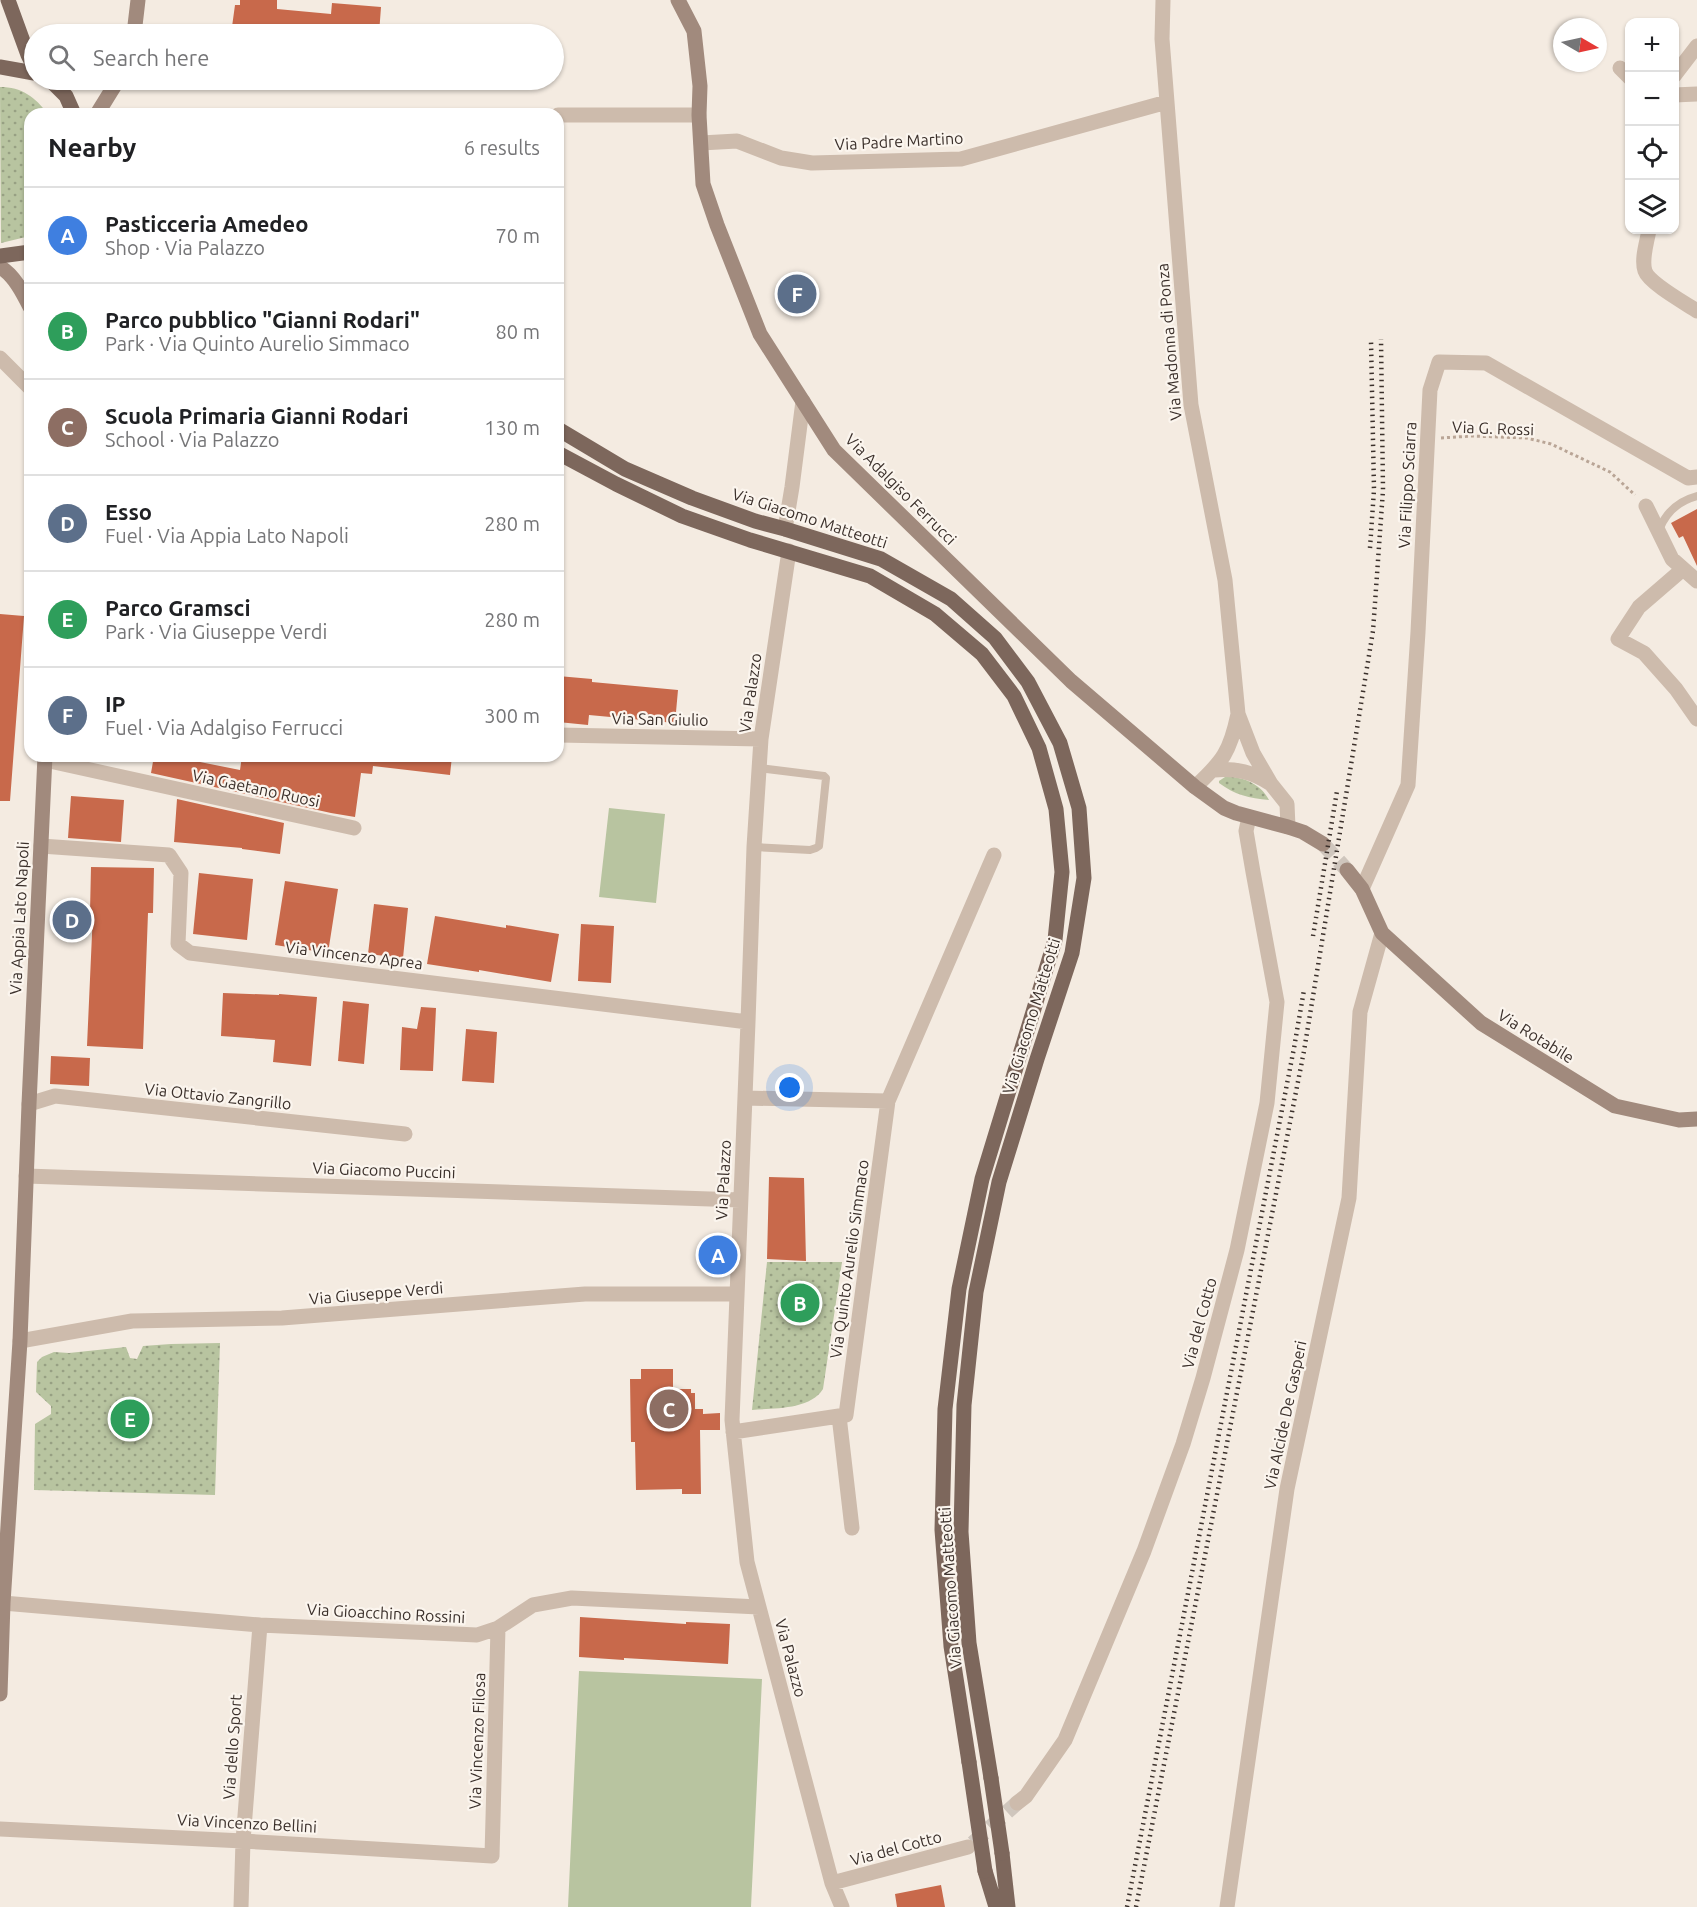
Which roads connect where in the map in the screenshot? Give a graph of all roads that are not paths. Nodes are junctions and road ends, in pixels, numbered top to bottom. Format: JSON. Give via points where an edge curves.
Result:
{"nodes":[{"id":1,"x":7,"y":0,"type":"edge"},
{"id":2,"x":138,"y":0,"type":"edge"},
{"id":3,"x":678,"y":0,"type":"edge"},
{"id":4,"x":1163,"y":0,"type":"edge"},
{"id":5,"x":0,"y":16,"type":"edge"},
{"id":6,"x":135,"y":24,"type":"edge"},
{"id":7,"x":24,"y":45,"type":"edge"},
{"id":8,"x":1697,"y":46,"type":"edge"},
{"id":9,"x":0,"y":67,"type":"edge"},
{"id":10,"x":24,"y":71,"type":"edge"},
{"id":11,"x":1677,"y":72,"type":"edge"},
{"id":12,"x":60,"y":90,"type":"edge"},
{"id":13,"x":112,"y":90,"type":"edge"},
{"id":14,"x":1697,"y":94,"type":"edge"},
{"id":15,"x":1679,"y":95,"type":"edge"},
{"id":16,"x":1167,"y":102,"type":"junction"},
{"id":17,"x":71,"y":108,"type":"edge"},
{"id":18,"x":101,"y":108,"type":"edge"},
{"id":19,"x":699,"y":114,"type":"junction"},
{"id":20,"x":564,"y":115,"type":"edge"},
{"id":21,"x":701,"y":144,"type":"junction"},
{"id":22,"x":1648,"y":234,"type":"edge"},
{"id":23,"x":24,"y":253,"type":"edge"},
{"id":24,"x":0,"y":256,"type":"edge"},
{"id":25,"x":0,"y":267,"type":"edge"},
{"id":26,"x":24,"y":294,"type":"edge"},
{"id":27,"x":1697,"y":311,"type":"edge"},
{"id":28,"x":0,"y":358,"type":"edge"},
{"id":29,"x":24,"y":382,"type":"edge"},
{"id":30,"x":803,"y":401,"type":"junction"},
{"id":31,"x":564,"y":433,"type":"edge"},
{"id":32,"x":564,"y":456,"type":"edge"},
{"id":33,"x":1697,"y":477,"type":"edge"},
{"id":34,"x":1697,"y":496,"type":"edge"},
{"id":35,"x":1646,"y":506,"type":"road end"},
{"id":36,"x":785,"y":529,"type":"junction"},
{"id":37,"x":1659,"y":530,"type":"junction"},
{"id":38,"x":789,"y":551,"type":"junction"},
{"id":39,"x":1683,"y":569,"type":"junction"},
{"id":40,"x":1697,"y":581,"type":"edge"},
{"id":41,"x":1238,"y":714,"type":"junction"},
{"id":42,"x":1697,"y":719,"type":"edge"},
{"id":43,"x":564,"y":735,"type":"edge"},
{"id":44,"x":761,"y":739,"type":"junction"},
{"id":45,"x":45,"y":762,"type":"edge"},
{"id":46,"x":63,"y":762,"type":"edge"},
{"id":47,"x":759,"y":768,"type":"junction"},
{"id":48,"x":1214,"y":770,"type":"junction"},
{"id":49,"x":1271,"y":784,"type":"junction"},
{"id":50,"x":1195,"y":787,"type":"junction"},
{"id":51,"x":1249,"y":818,"type":"junction"},
{"id":52,"x":1288,"y":827,"type":"junction"},
{"id":53,"x":354,"y":828,"type":"dead end"},
{"id":54,"x":1323,"y":844,"type":"tunnel mouth"},
{"id":55,"x":41,"y":846,"type":"junction"},
{"id":56,"x":754,"y":847,"type":"junction"},
{"id":57,"x":994,"y":855,"type":"dead end"},
{"id":58,"x":1347,"y":870,"type":"tunnel mouth"},
{"id":59,"x":1362,"y":889,"type":"junction"},
{"id":60,"x":1382,"y":933,"type":"junction"},
{"id":61,"x":748,"y":1022,"type":"junction"},
{"id":62,"x":745,"y":1098,"type":"junction"},
{"id":63,"x":888,"y":1101,"type":"junction"},
{"id":64,"x":28,"y":1104,"type":"junction"},
{"id":65,"x":1697,"y":1119,"type":"edge"},
{"id":66,"x":405,"y":1134,"type":"dead end"},
{"id":67,"x":26,"y":1176,"type":"junction"},
{"id":68,"x":740,"y":1200,"type":"junction"},
{"id":69,"x":736,"y":1294,"type":"junction"},
{"id":70,"x":20,"y":1341,"type":"junction"},
{"id":71,"x":839,"y":1416,"type":"junction"},
{"id":72,"x":733,"y":1432,"type":"junction"},
{"id":73,"x":852,"y":1528,"type":"dead end"},
{"id":74,"x":3,"y":1603,"type":"junction"},
{"id":75,"x":759,"y":1607,"type":"junction"},
{"id":76,"x":260,"y":1625,"type":"junction"},
{"id":77,"x":498,"y":1628,"type":"junction"},
{"id":78,"x":0,"y":1694,"type":"edge"},
{"id":79,"x":1017,"y":1803,"type":"tunnel mouth"},
{"id":80,"x":0,"y":1829,"type":"edge"},
{"id":81,"x":243,"y":1840,"type":"junction"},
{"id":82,"x":968,"y":1847,"type":"tunnel mouth"},
{"id":83,"x":492,"y":1856,"type":"joint"},
{"id":84,"x":832,"y":1883,"type":"junction"},
{"id":85,"x":241,"y":1907,"type":"edge"},
{"id":86,"x":842,"y":1907,"type":"edge"},
{"id":87,"x":996,"y":1907,"type":"edge"},
{"id":88,"x":1008,"y":1907,"type":"edge"},
{"id":89,"x":1227,"y":1907,"type":"edge"}],
"edges":[{"from":1,"to":5,"type":"main road"},
{"from":1,"to":7,"type":"main road"},
{"from":2,"to":6,"type":"street"},
{"from":3,"to":19,"type":"street","name":"Via Adalgiso Ferrucci","via":[[694,31]]},
{"from":4,"to":16,"type":"street","name":"Via Madonna di Ponza"},
{"from":8,"to":11,"type":"street"},
{"from":9,"to":10,"type":"main road"},
{"from":12,"to":17,"type":"main road"},
{"from":13,"to":18,"type":"street"},
{"from":14,"to":15,"type":"street"},
{"from":16,"to":21,"type":"street","name":"Via Padre Martino","via":[[961,159],[812,163],[781,158],[737,141]]},
{"from":16,"to":41,"type":"street","name":"Via Madonna di Ponza","via":[[1191,405],[1225,580]]},
{"from":19,"to":20,"type":"street"},
{"from":19,"to":21,"type":"street","name":"Via Adalgiso Ferrucci"},
{"from":21,"to":30,"type":"street","name":"Via Adalgiso Ferrucci","via":[[703,184],[760,334]]},
{"from":22,"to":27,"type":"street","via":[[1646,273]]},
{"from":23,"to":24,"type":"main road"},
{"from":25,"to":26,"type":"street"},
{"from":28,"to":29,"type":"street"},
{"from":30,"to":36,"type":"street"},
{"from":30,"to":50,"type":"street","name":"Via Adalgiso Ferrucci","via":[[834,450],[1071,681]]},
{"from":31,"to":36,"type":"main road","name":"Via Giacomo Matteotti","via":[[625,469],[755,521]]},
{"from":32,"to":38,"type":"main road","name":"Via Giacomo Matteotti","via":[[682,516]]},
{"from":33,"to":59,"type":"street","name":"Via Filippo Sciarra","via":[[1688,478],[1486,363],[1439,362],[1430,390],[1408,785]]},
{"from":34,"to":37,"type":"lane","via":[[1675,506],[1664,517]]},
{"from":35,"to":37,"type":"street"},
{"from":36,"to":88,"type":"main road","name":"Via Giacomo Matteotti","bridge":true,"via":[[881,559],[951,599],[995,638],[1028,682],[1060,743],[1079,807],[1084,878],[1072,953],[999,1182],[976,1292],[964,1406],[961,1532],[968,1632]]},
{"from":37,"to":39,"type":"street","via":[[1672,559]]},
{"from":38,"to":44,"type":"street","name":"Via Palazzo"},
{"from":38,"to":87,"type":"main road","name":"Via Giacomo Matteotti","bridge":true,"via":[[870,576],[935,614],[982,654],[1014,696],[1039,748],[1056,808],[1062,872],[1055,940],[982,1179],[959,1289],[945,1409],[942,1530],[951,1646],[985,1871]]},
{"from":39,"to":40,"type":"street"},
{"from":39,"to":42,"type":"street","via":[[1639,607],[1618,639],[1644,653]]},
{"from":41,"to":48,"type":"street","name":"Via Madonna di Ponza","via":[[1233,739]]},
{"from":41,"to":49,"type":"street","name":"Via Madonna di Ponza","via":[[1253,753]]},
{"from":43,"to":44,"type":"street","name":"Via San Giulio"},
{"from":44,"to":47,"type":"street","name":"Via Palazzo"},
{"from":45,"to":55,"type":"street","name":"Via Appia Lato Napoli"},
{"from":46,"to":53,"type":"street","name":"Via Gaetano Ruosi"},
{"from":47,"to":56,"type":"street","name":"Via Palazzo"},
{"from":47,"to":56,"type":"lane","via":[[826,778],[819,846],[810,850]]},
{"from":48,"to":49,"type":"street","via":[[1238,770]]},
{"from":48,"to":50,"type":"street","name":"Via Madonna di Ponza"},
{"from":49,"to":52,"type":"street","name":"Via Madonna di Ponza","via":[[1287,804]]},
{"from":50,"to":51,"type":"street","name":"Via Adalgiso Ferrucci","via":[[1224,808]]},
{"from":51,"to":52,"type":"street","name":"Via Adalgiso Ferrucci"},
{"from":51,"to":79,"type":"street","name":"Via del Cotto","via":[[1246,831],[1277,1002],[1267,1102],[1237,1250],[1193,1411],[1144,1551],[1065,1740]]},
{"from":52,"to":54,"type":"street","name":"Via Adalgiso Ferrucci"},
{"from":55,"to":61,"type":"street","name":"Via Vincenzo Aprea","via":[[169,855],[181,873],[178,944],[190,953]]},
{"from":55,"to":64,"type":"street","name":"Via Appia Lato Napoli"},
{"from":56,"to":61,"type":"street","name":"Via Palazzo"},
{"from":57,"to":63,"type":"street","name":"Via Quinto Aurelio Simmaco"},
{"from":58,"to":59,"type":"street"},
{"from":59,"to":60,"type":"street"},
{"from":60,"to":65,"type":"street","name":"Via Rotabile","via":[[1481,1023],[1615,1106],[1679,1120]]},
{"from":60,"to":89,"type":"street","name":"Via Alcide De Gasperi","via":[[1360,1012],[1349,1198],[1287,1489]]},
{"from":61,"to":62,"type":"street","name":"Via Palazzo"},
{"from":62,"to":63,"type":"street"},
{"from":62,"to":68,"type":"street","name":"Via Palazzo"},
{"from":63,"to":71,"type":"street","name":"Via Quinto Aurelio Simmaco","via":[[846,1415]]},
{"from":64,"to":66,"type":"street","name":"Via Ottavio Zangrillo","via":[[55,1096]]},
{"from":64,"to":67,"type":"street","name":"Via Appia Lato Napoli"},
{"from":67,"to":68,"type":"street","name":"Via Giacomo Puccini"},
{"from":67,"to":70,"type":"street","name":"Via Appia Lato Napoli"},
{"from":68,"to":69,"type":"street","name":"Via Palazzo"},
{"from":69,"to":70,"type":"street","name":"Via Giuseppe Verdi","via":[[585,1294],[282,1318],[132,1321]]},
{"from":69,"to":72,"type":"street","name":"Via Palazzo"},
{"from":70,"to":74,"type":"street","name":"Via Appia Lato Napoli"},
{"from":71,"to":72,"type":"street"},
{"from":71,"to":73,"type":"street","name":"Via Quinto Aurelio Simmaco"},
{"from":72,"to":75,"type":"street","name":"Via Palazzo","via":[[747,1562]]},
{"from":74,"to":76,"type":"street","name":"Via Gioacchino Rossini"},
{"from":74,"to":78,"type":"street","name":"Via Appia Lato Napoli"},
{"from":75,"to":77,"type":"street","name":"Via Gioacchino Rossini","via":[[572,1598],[533,1605]]},
{"from":75,"to":84,"type":"street","name":"Via Palazzo"},
{"from":76,"to":77,"type":"street","name":"Via Gioacchino Rossini","via":[[477,1635]]},
{"from":76,"to":81,"type":"street","name":"Via dello Sport"},
{"from":77,"to":83,"type":"street","name":"Via Vincenzo Filosa"},
{"from":80,"to":81,"type":"street","name":"Via Vincenzo Bellini"},
{"from":81,"to":83,"type":"street","name":"Via Vincenzo Bellini"},
{"from":81,"to":85,"type":"street","name":"Via dello Sport"},
{"from":82,"to":84,"type":"street","name":"Via del Cotto"},
{"from":84,"to":86,"type":"street","name":"Via Palazzo"}]}
